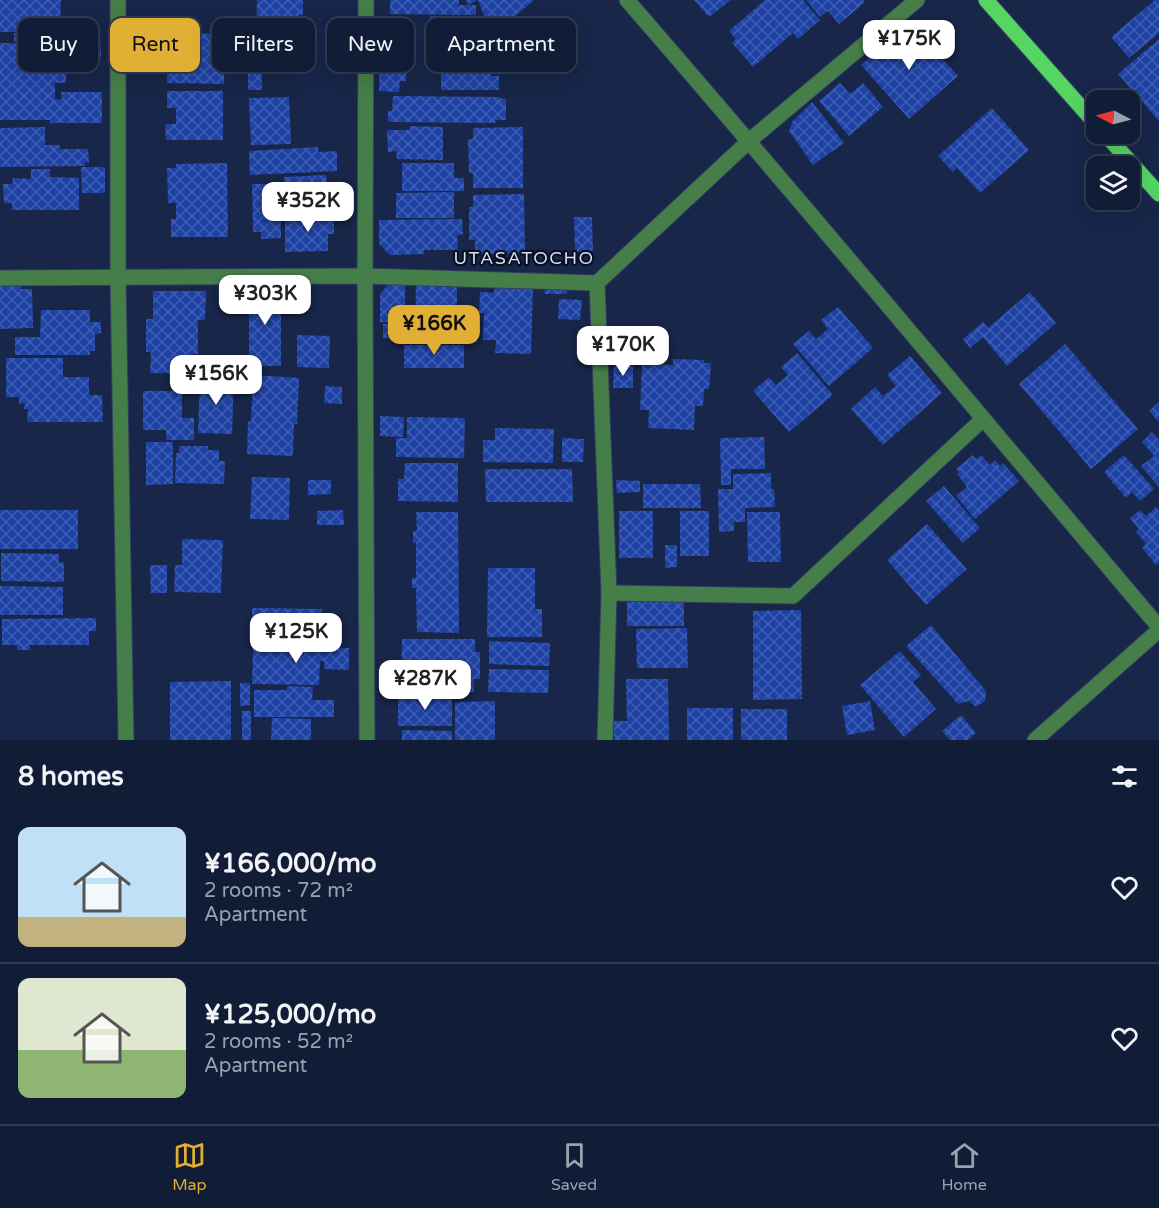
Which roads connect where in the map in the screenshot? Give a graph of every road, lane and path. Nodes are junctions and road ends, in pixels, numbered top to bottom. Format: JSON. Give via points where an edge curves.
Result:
{"nodes":[{"id":1,"x":118,"y":0,"type":"edge"},
{"id":2,"x":366,"y":0,"type":"edge"},
{"id":3,"x":627,"y":0,"type":"edge"},
{"id":4,"x":917,"y":0,"type":"edge"},
{"id":5,"x":986,"y":0,"type":"edge"},
{"id":6,"x":1086,"y":113,"type":"edge"},
{"id":7,"x":749,"y":141,"type":"junction"},
{"id":8,"x":1115,"y":144,"type":"edge"},
{"id":9,"x":1157,"y":188,"type":"edge"},
{"id":10,"x":365,"y":276,"type":"junction"},
{"id":11,"x":0,"y":278,"type":"edge"},
{"id":12,"x":118,"y":278,"type":"junction"},
{"id":13,"x":597,"y":283,"type":"junction"},
{"id":14,"x":983,"y":419,"type":"junction"},
{"id":15,"x":609,"y":592,"type":"junction"},
{"id":16,"x":1159,"y":628,"type":"edge"},
{"id":17,"x":126,"y":740,"type":"edge"},
{"id":18,"x":367,"y":740,"type":"edge"},
{"id":19,"x":605,"y":740,"type":"edge"},
{"id":20,"x":1035,"y":740,"type":"edge"}],
"edges":[{"from":1,"to":12,"type":"street"},
{"from":2,"to":10,"type":"street"},
{"from":3,"to":7,"type":"street"},
{"from":4,"to":7,"type":"street"},
{"from":5,"to":6,"type":"main road"},
{"from":7,"to":13,"type":"street"},
{"from":7,"to":14,"type":"street"},
{"from":8,"to":9,"type":"main road"},
{"from":10,"to":12,"type":"street"},
{"from":10,"to":13,"type":"street"},
{"from":10,"to":18,"type":"street"},
{"from":11,"to":12,"type":"street"},
{"from":12,"to":17,"type":"street"},
{"from":13,"to":15,"type":"street"},
{"from":14,"to":15,"type":"street","via":[[793,596]]},
{"from":14,"to":16,"type":"street"},
{"from":15,"to":19,"type":"street"},
{"from":16,"to":20,"type":"street"}]}
